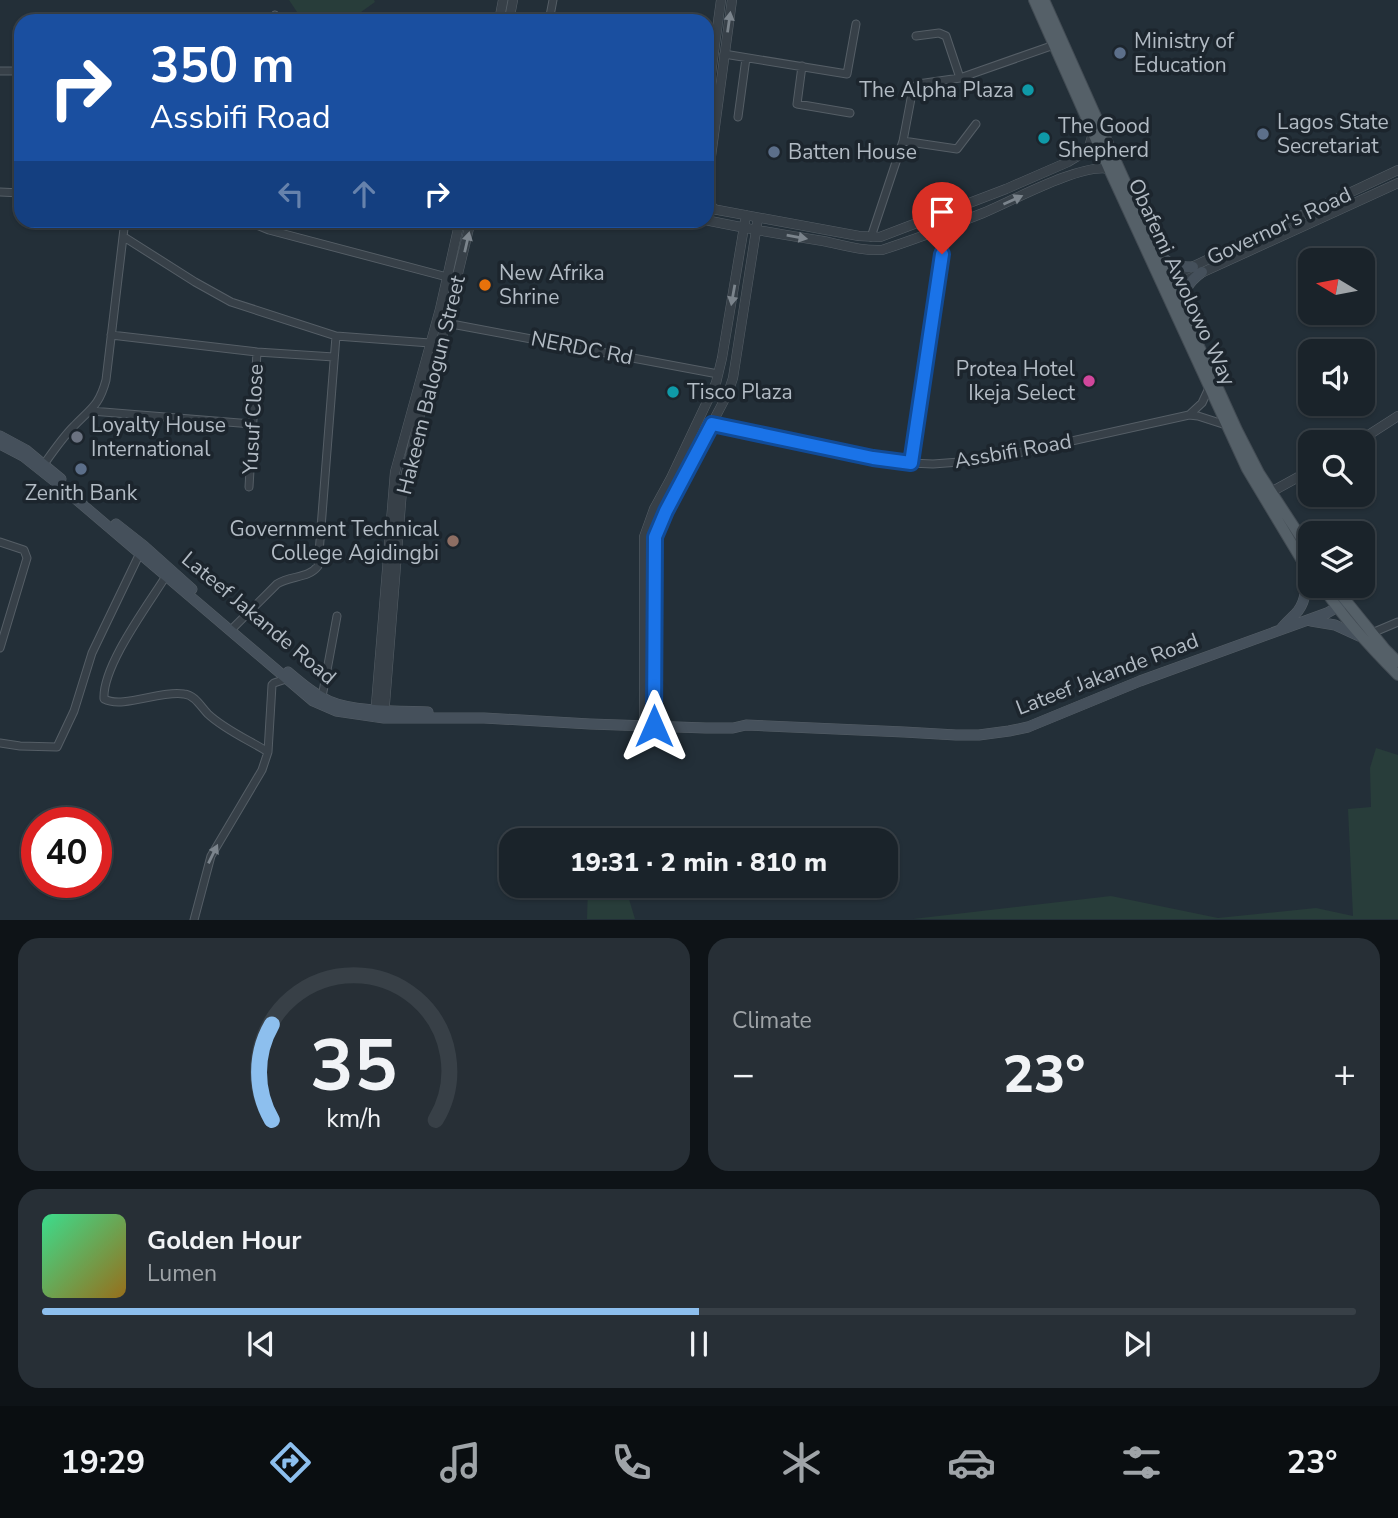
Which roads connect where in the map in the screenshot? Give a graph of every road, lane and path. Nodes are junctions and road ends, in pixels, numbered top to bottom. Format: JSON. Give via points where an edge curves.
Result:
{"nodes":[{"id":1,"x":721,"y":0,"type":"edge"},
{"id":2,"x":732,"y":0,"type":"edge"},
{"id":3,"x":1034,"y":0,"type":"edge"},
{"id":4,"x":1044,"y":0,"type":"edge"},
{"id":5,"x":856,"y":24,"type":"dead end"},
{"id":6,"x":916,"y":36,"type":"dead end"},
{"id":7,"x":1054,"y":45,"type":"junction"},
{"id":8,"x":714,"y":52,"type":"edge"},
{"id":9,"x":724,"y":54,"type":"junction"},
{"id":10,"x":746,"y":58,"type":"junction"},
{"id":11,"x":802,"y":66,"type":"junction"},
{"id":12,"x":960,"y":78,"type":"junction"},
{"id":13,"x":850,"y":113,"type":"dead end"},
{"id":14,"x":738,"y":117,"type":"dead end"},
{"id":15,"x":976,"y":124,"type":"dead end"},
{"id":16,"x":714,"y":132,"type":"edge"},
{"id":17,"x":1093,"y":133,"type":"junction"},
{"id":18,"x":903,"y":141,"type":"junction"},
{"id":19,"x":1052,"y":169,"type":"junction"},
{"id":20,"x":1109,"y":169,"type":"junction"},
{"id":21,"x":1398,"y":170,"type":"edge"},
{"id":22,"x":1057,"y":180,"type":"junction"},
{"id":23,"x":1398,"y":183,"type":"edge"},
{"id":24,"x":714,"y":210,"type":"edge"},
{"id":25,"x":746,"y":215,"type":"junction"},
{"id":26,"x":758,"y":218,"type":"junction"},
{"id":27,"x":714,"y":222,"type":"edge"},
{"id":28,"x":947,"y":226,"type":"junction"},
{"id":29,"x":125,"y":228,"type":"edge"},
{"id":30,"x":265,"y":228,"type":"edge"},
{"id":31,"x":458,"y":228,"type":"edge"},
{"id":32,"x":469,"y":228,"type":"edge"},
{"id":33,"x":744,"y":228,"type":"junction"},
{"id":34,"x":757,"y":230,"type":"junction"},
{"id":35,"x":124,"y":237,"type":"junction"},
{"id":36,"x":871,"y":237,"type":"junction"},
{"id":37,"x":1156,"y":251,"type":"junction"},
{"id":38,"x":738,"y":268,"type":"junction"},
{"id":39,"x":1198,"y":269,"type":"junction"},
{"id":40,"x":750,"y":270,"type":"junction"},
{"id":41,"x":447,"y":277,"type":"junction"},
{"id":42,"x":1166,"y":284,"type":"junction"},
{"id":43,"x":1186,"y":317,"type":"junction"},
{"id":44,"x":446,"y":323,"type":"junction"},
{"id":45,"x":111,"y":335,"type":"junction"},
{"id":46,"x":336,"y":337,"type":"junction"},
{"id":47,"x":430,"y":343,"type":"junction"},
{"id":48,"x":257,"y":352,"type":"junction"},
{"id":49,"x":334,"y":357,"type":"junction"},
{"id":50,"x":718,"y":374,"type":"junction"},
{"id":51,"x":1210,"y":387,"type":"junction"},
{"id":52,"x":420,"y":398,"type":"junction"},
{"id":53,"x":91,"y":411,"type":"junction"},
{"id":54,"x":1189,"y":415,"type":"junction"},
{"id":55,"x":1398,"y":416,"type":"edge"},
{"id":56,"x":253,"y":424,"type":"junction"},
{"id":57,"x":712,"y":424,"type":"junction"},
{"id":58,"x":1227,"y":425,"type":"junction"},
{"id":59,"x":1375,"y":431,"type":"edge"},
{"id":60,"x":0,"y":436,"type":"edge"},
{"id":61,"x":0,"y":444,"type":"edge"},
{"id":62,"x":911,"y":463,"type":"junction"},
{"id":63,"x":42,"y":467,"type":"junction"},
{"id":64,"x":1298,"y":477,"type":"edge"},
{"id":65,"x":249,"y":486,"type":"dead end"},
{"id":66,"x":1271,"y":492,"type":"junction"},
{"id":67,"x":1298,"y":533,"type":"edge"},
{"id":68,"x":0,"y":542,"type":"edge"},
{"id":69,"x":140,"y":553,"type":"junction"},
{"id":70,"x":1298,"y":553,"type":"edge"},
{"id":71,"x":166,"y":576,"type":"junction"},
{"id":72,"x":1304,"y":598,"type":"edge"},
{"id":73,"x":1334,"y":598,"type":"edge"},
{"id":74,"x":1338,"y":598,"type":"edge"},
{"id":75,"x":1341,"y":605,"type":"junction"},
{"id":76,"x":337,"y":616,"type":"dead end"},
{"id":77,"x":1307,"y":620,"type":"junction"},
{"id":78,"x":1398,"y":622,"type":"edge"},
{"id":79,"x":234,"y":627,"type":"junction"},
{"id":80,"x":1280,"y":630,"type":"junction"},
{"id":81,"x":1367,"y":635,"type":"junction"},
{"id":82,"x":0,"y":648,"type":"edge"},
{"id":83,"x":1398,"y":662,"type":"edge"},
{"id":84,"x":1398,"y":676,"type":"edge"},
{"id":85,"x":286,"y":679,"type":"junction"},
{"id":86,"x":643,"y":683,"type":"junction"},
{"id":87,"x":654,"y":683,"type":"junction"},
{"id":88,"x":322,"y":697,"type":"junction"},
{"id":89,"x":380,"y":714,"type":"junction"},
{"id":90,"x":649,"y":723,"type":"junction"},
{"id":91,"x":0,"y":743,"type":"edge"},
{"id":92,"x":268,"y":752,"type":"junction"},
{"id":93,"x":194,"y":919,"type":"edge"}],
"edges":[{"from":1,"to":8,"type":"street"},
{"from":9,"to":2,"type":"street","one_way":true},
{"from":3,"to":7,"type":"main road","name":"Obafemi Awolowo Way"},
{"from":4,"to":37,"type":"main road","name":"Obafemi Awolowo Way"},
{"from":5,"to":11,"type":"street","via":[[847,74]]},
{"from":6,"to":12,"type":"street","via":[[946,36]]},
{"from":7,"to":12,"type":"street"},
{"from":7,"to":17,"type":"main road","name":"Obafemi Awolowo Way"},
{"from":9,"to":10,"type":"street"},
{"from":9,"to":16,"type":"street"},
{"from":10,"to":11,"type":"street"},
{"from":10,"to":14,"type":"street"},
{"from":11,"to":13,"type":"street","via":[[797,104]]},
{"from":12,"to":18,"type":"street","via":[[913,88]]},
{"from":15,"to":18,"type":"street","via":[[957,149]]},
{"from":17,"to":19,"type":"street","via":[[1083,153]]},
{"from":17,"to":20,"type":"main road","name":"Obafemi Awolowo Way"},
{"from":18,"to":36,"type":"street"},
{"from":19,"to":22,"type":"street"},
{"from":19,"to":36,"type":"street","via":[[898,231]]},
{"from":20,"to":22,"type":"street","via":[[1090,169]]},
{"from":20,"to":42,"type":"main road","name":"Obafemi Awolowo Way"},
{"from":21,"to":39,"type":"street","name":"Governor's Road"},
{"from":28,"to":22,"type":"street","one_way":true},
{"from":23,"to":39,"type":"street","name":"Governor's Road"},
{"from":24,"to":25,"type":"street"},
{"from":25,"to":26,"type":"street"},
{"from":25,"to":33,"type":"street"},
{"from":26,"to":34,"type":"street"},
{"from":26,"to":36,"type":"street"},
{"from":27,"to":33,"type":"street"},
{"from":34,"to":28,"type":"street","one_way":true,"via":[[869,251]]},
{"from":28,"to":62,"type":"street"},
{"from":29,"to":35,"type":"street"},
{"from":30,"to":41,"type":"street"},
{"from":31,"to":41,"type":"street","name":"Hakeem Balogun Street"},
{"from":44,"to":32,"type":"street","name":"Hakeem Balogun Street","one_way":true},
{"from":33,"to":34,"type":"street"},
{"from":33,"to":38,"type":"street"},
{"from":34,"to":40,"type":"street"},
{"from":35,"to":45,"type":"street"},
{"from":35,"to":46,"type":"street","name":"Hakeem Balogun Street","via":[[231,302]]},
{"from":37,"to":39,"type":"main road","via":[[1173,265]]},
{"from":37,"to":42,"type":"main road","name":"Obafemi Awolowo Way"},
{"from":38,"to":40,"type":"street"},
{"from":38,"to":50,"type":"street","one_way":true},
{"from":39,"to":42,"type":"street","name":"Governor's Road"},
{"from":39,"to":43,"type":"main road","via":[[1184,291]]},
{"from":40,"to":57,"type":"street","via":[[733,378]]},
{"from":41,"to":47,"type":"street","name":"Hakeem Balogun Street"},
{"from":42,"to":43,"type":"main road","name":"Obafemi Awolowo Way"},
{"from":42,"to":51,"type":"main road","name":"Obafemi Awolowo Way"},
{"from":43,"to":66,"type":"main road","name":"Obafemi Awolowo Way"},
{"from":44,"to":50,"type":"street","name":"NERDC Rd"},
{"from":44,"to":52,"type":"street","name":"Hakeem Balogun Street"},
{"from":45,"to":48,"type":"street"},
{"from":45,"to":53,"type":"street","via":[[103,391]]},
{"from":46,"to":47,"type":"street","name":"Hakeem Balogun Street"},
{"from":46,"to":49,"type":"street"},
{"from":47,"to":52,"type":"street","name":"Hakeem Balogun Street"},
{"from":48,"to":49,"type":"street"},
{"from":48,"to":56,"type":"street","name":"Yusuf Close"},
{"from":49,"to":79,"type":"street","via":[[318,566],[309,574],[277,584]]},
{"from":50,"to":86,"type":"street","via":[[644,537]]},
{"from":51,"to":54,"type":"street"},
{"from":51,"to":58,"type":"main road","name":"Obafemi Awolowo Way"},
{"from":52,"to":89,"type":"street","name":"Hakeem Balogun Street","via":[[395,472]]},
{"from":53,"to":56,"type":"street"},
{"from":53,"to":63,"type":"street","via":[[73,426]]},
{"from":54,"to":58,"type":"street"},
{"from":54,"to":62,"type":"street","name":"Assbifi Road","via":[[986,460]]},
{"from":55,"to":59,"type":"street"},
{"from":56,"to":65,"type":"street","name":"Yusuf Close"},
{"from":57,"to":62,"type":"street","name":"Assbifi Road"},
{"from":57,"to":87,"type":"street","via":[[655,537]]},
{"from":58,"to":70,"type":"main road","name":"Obafemi Awolowo Way","via":[[1247,469]]},
{"from":60,"to":63,"type":"main road","name":"Lateef Jakande Road","via":[[26,450]]},
{"from":61,"to":63,"type":"main road","name":"Lateef Jakande Road"},
{"from":63,"to":69,"type":"main road","name":"Lateef Jakande Road"},
{"from":63,"to":79,"type":"main road","name":"Lateef Jakande Road","via":[[144,546]]},
{"from":64,"to":66,"type":"street"},
{"from":66,"to":67,"type":"main road","name":"Obafemi Awolowo Way"},
{"from":68,"to":82,"type":"street","via":[[24,550],[27,558]]},
{"from":69,"to":71,"type":"main road","name":"Lateef Jakande Road"},
{"from":69,"to":91,"type":"street","via":[[92,653],[57,747]]},
{"from":71,"to":85,"type":"main road","name":"Lateef Jakande Road"},
{"from":71,"to":92,"type":"street","via":[[123,643],[104,699],[113,703],[185,694],[210,716]]},
{"from":72,"to":80,"type":"main road"},
{"from":73,"to":75,"type":"main road"},
{"from":74,"to":75,"type":"main road"},
{"from":75,"to":77,"type":"main road","name":"Lateef Jakande Road"},
{"from":75,"to":81,"type":"main road"},
{"from":76,"to":88,"type":"street"},
{"from":77,"to":80,"type":"main road","name":"Lateef Jakande Road"},
{"from":77,"to":81,"type":"main road"},
{"from":78,"to":81,"type":"street"},
{"from":79,"to":88,"type":"main road","name":"Lateef Jakande Road"},
{"from":80,"to":90,"type":"main road","name":"Lateef Jakande Road","via":[[1009,731],[956,736]]},
{"from":81,"to":83,"type":"main road"},
{"from":81,"to":84,"type":"main road"},
{"from":85,"to":89,"type":"main road","name":"Lateef Jakande Road","via":[[328,709]]},
{"from":85,"to":92,"type":"street","via":[[271,689]]},
{"from":86,"to":87,"type":"street"},
{"from":86,"to":90,"type":"street"},
{"from":87,"to":90,"type":"street"},
{"from":88,"to":89,"type":"main road","name":"Lateef Jakande Road"},
{"from":89,"to":90,"type":"main road","name":"Lateef Jakande Road"},
{"from":93,"to":92,"type":"street","one_way":true,"via":[[211,856]]}]}
